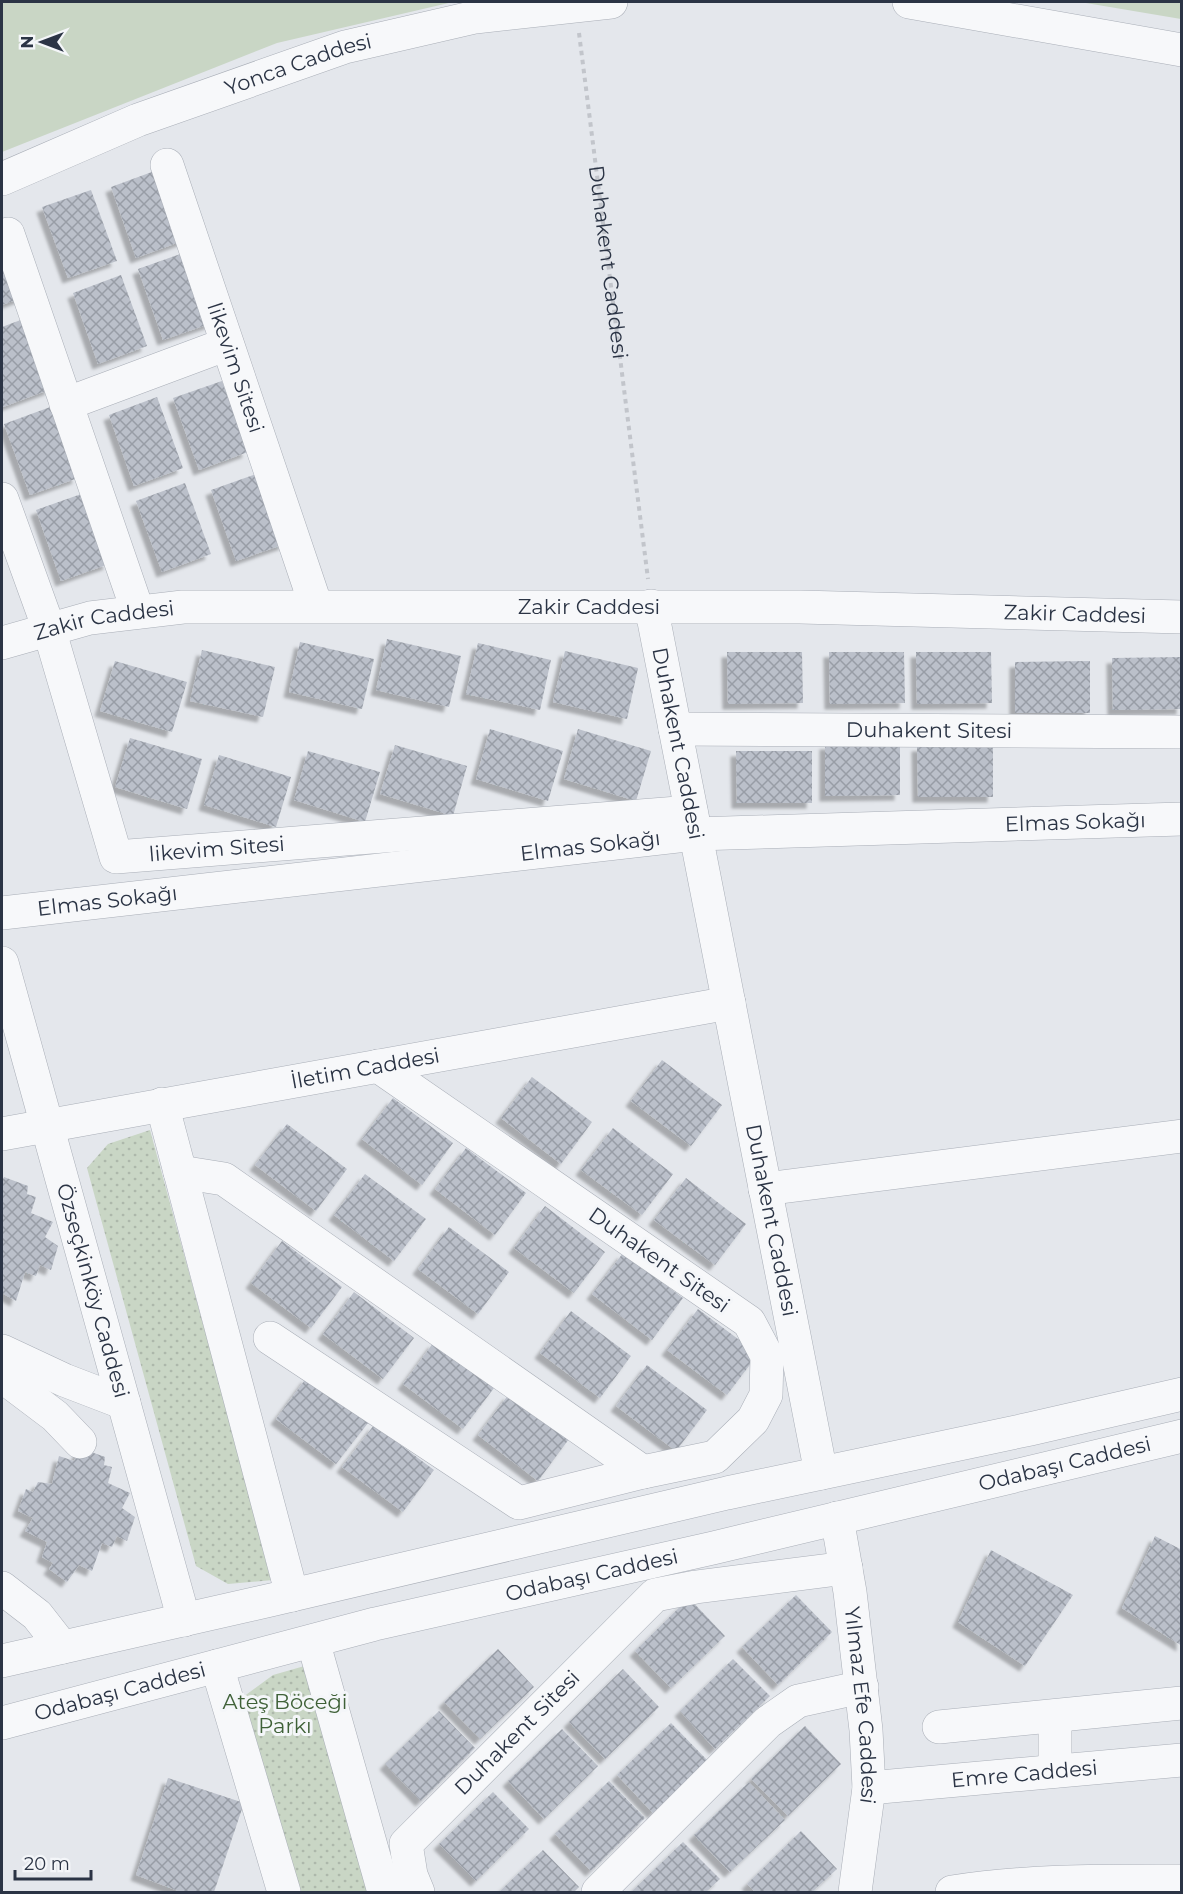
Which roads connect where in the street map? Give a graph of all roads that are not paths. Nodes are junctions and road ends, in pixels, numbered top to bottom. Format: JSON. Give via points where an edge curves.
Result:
{"nodes":[{"id":1,"x":611,"y":2,"type":"edge"},
{"id":2,"x":909,"y":2,"type":"edge"},
{"id":3,"x":1182,"y":50,"type":"edge"},
{"id":4,"x":167,"y":165,"type":"dead end"},
{"id":5,"x":2,"y":178,"type":"edge"},
{"id":6,"x":8,"y":234,"type":"dead end"},
{"id":7,"x":227,"y":344,"type":"junction"},
{"id":8,"x":66,"y":404,"type":"junction"},
{"id":9,"x":2,"y":499,"type":"edge"},
{"id":10,"x":316,"y":606,"type":"junction"},
{"id":11,"x":651,"y":606,"type":"junction"},
{"id":12,"x":138,"y":612,"type":"junction"},
{"id":13,"x":1182,"y":617,"type":"edge"},
{"id":14,"x":49,"y":629,"type":"junction"},
{"id":15,"x":2,"y":643,"type":"edge"},
{"id":16,"x":675,"y":729,"type":"junction"},
{"id":17,"x":1182,"y":732,"type":"edge"},
{"id":18,"x":1182,"y":819,"type":"edge"},
{"id":19,"x":693,"y":823,"type":"junction"},
{"id":20,"x":2,"y":913,"type":"edge"},
{"id":21,"x":2,"y":963,"type":"edge"},
{"id":22,"x":729,"y":1003,"type":"junction"},
{"id":23,"x":378,"y":1066,"type":"junction"},
{"id":24,"x":162,"y":1104,"type":"junction"},
{"id":25,"x":46,"y":1125,"type":"junction"},
{"id":26,"x":2,"y":1134,"type":"edge"},
{"id":27,"x":1182,"y":1136,"type":"edge"},
{"id":28,"x":180,"y":1172,"type":"junction"},
{"id":29,"x":765,"y":1190,"type":"junction"},
{"id":30,"x":270,"y":1338,"type":"dead end"},
{"id":31,"x":2,"y":1350,"type":"edge"},
{"id":32,"x":2,"y":1376,"type":"edge"},
{"id":33,"x":1182,"y":1394,"type":"edge"},
{"id":34,"x":123,"y":1403,"type":"junction"},
{"id":35,"x":1182,"y":1436,"type":"edge"},
{"id":36,"x":80,"y":1442,"type":"dead end"},
{"id":37,"x":643,"y":1472,"type":"junction"},
{"id":38,"x":821,"y":1473,"type":"junction"},
{"id":39,"x":837,"y":1518,"type":"junction"},
{"id":40,"x":846,"y":1568,"type":"junction"},
{"id":41,"x":2,"y":1588,"type":"edge"},
{"id":42,"x":292,"y":1595,"type":"junction"},
{"id":43,"x":184,"y":1620,"type":"junction"},
{"id":44,"x":313,"y":1641,"type":"junction"},
{"id":45,"x":62,"y":1647,"type":"junction"},
{"id":46,"x":2,"y":1661,"type":"edge"},
{"id":47,"x":217,"y":1666,"type":"junction"},
{"id":48,"x":862,"y":1687,"type":"junction"},
{"id":49,"x":1182,"y":1703,"type":"edge"},
{"id":50,"x":1055,"y":1716,"type":"junction"},
{"id":51,"x":2,"y":1723,"type":"edge"},
{"id":52,"x":939,"y":1727,"type":"dead end"},
{"id":53,"x":1182,"y":1760,"type":"edge"},
{"id":54,"x":1056,"y":1771,"type":"junction"},
{"id":55,"x":869,"y":1788,"type":"junction"},
{"id":56,"x":1182,"y":1881,"type":"edge"},
{"id":57,"x":284,"y":1893,"type":"edge"},
{"id":58,"x":384,"y":1893,"type":"edge"},
{"id":59,"x":418,"y":1893,"type":"edge"},
{"id":60,"x":597,"y":1893,"type":"edge"},
{"id":61,"x":855,"y":1893,"type":"edge"},
{"id":62,"x":952,"y":1893,"type":"edge"}],
"edges":[{"from":1,"to":5,"type":"street","name":"Yonca Caddesi","via":[[475,18],[345,47],[138,120]]},
{"from":2,"to":3,"type":"street"},
{"from":4,"to":7,"type":"street","name":"likevim Sitesi"},
{"from":6,"to":8,"type":"street"},
{"from":7,"to":8,"type":"street"},
{"from":7,"to":10,"type":"street","name":"likevim Sitesi"},
{"from":8,"to":12,"type":"street"},
{"from":9,"to":14,"type":"street","name":"likevim Sitesi"},
{"from":10,"to":11,"type":"street","name":"Zakir Caddesi"},
{"from":10,"to":12,"type":"street","name":"Zakir Caddesi","via":[[183,607]]},
{"from":11,"to":13,"type":"street","name":"Zakir Caddesi"},
{"from":11,"to":16,"type":"street","name":"Duhakent Caddesi"},
{"from":12,"to":14,"type":"street","name":"Zakir Caddesi","via":[[90,618]]},
{"from":14,"to":15,"type":"street","name":"Zakir Caddesi"},
{"from":14,"to":19,"type":"street","name":"likevim Sitesi","via":[[116,857]]},
{"from":16,"to":17,"type":"street","name":"Duhakent Sitesi"},
{"from":16,"to":19,"type":"street","name":"Duhakent Caddesi"},
{"from":18,"to":19,"type":"street","name":"Elmas Sokağı"},
{"from":19,"to":20,"type":"street","name":"Elmas Sokağı"},
{"from":19,"to":22,"type":"street","name":"Duhakent Caddesi"},
{"from":21,"to":25,"type":"street","name":"Özseçkinköy Caddesi"},
{"from":22,"to":23,"type":"street","name":"İletim Caddesi"},
{"from":22,"to":29,"type":"street","name":"Duhakent Caddesi"},
{"from":23,"to":24,"type":"street","name":"İletim Caddesi"},
{"from":23,"to":37,"type":"street","name":"Duhakent Sitesi","via":[[749,1322],[767,1356],[766,1395],[753,1420],[715,1457]]},
{"from":24,"to":25,"type":"street","name":"İletim Caddesi"},
{"from":24,"to":28,"type":"street"},
{"from":25,"to":26,"type":"street","name":"İletim Caddesi"},
{"from":25,"to":34,"type":"street","name":"Özseçkinköy Caddesi"},
{"from":27,"to":29,"type":"street"},
{"from":28,"to":37,"type":"street","via":[[224,1179]]},
{"from":28,"to":42,"type":"street"},
{"from":29,"to":38,"type":"street","name":"Duhakent Caddesi"},
{"from":30,"to":37,"type":"street","name":"Duhakent Sitesi","via":[[519,1503]]},
{"from":31,"to":34,"type":"street"},
{"from":32,"to":36,"type":"street","via":[[55,1416]]},
{"from":33,"to":38,"type":"street","name":"Odabaşı Caddesi"},
{"from":34,"to":43,"type":"street","name":"Özseçkinköy Caddesi"},
{"from":35,"to":39,"type":"street","name":"Odabaşı Caddesi"},
{"from":38,"to":42,"type":"street","name":"Odabaşı Caddesi"},
{"from":39,"to":40,"type":"street","name":"Yılmaz Efe Caddesi"},
{"from":39,"to":44,"type":"street","name":"Odabaşı Caddesi"},
{"from":40,"to":48,"type":"street","name":"Yılmaz Efe Caddesi"},
{"from":40,"to":59,"type":"street","name":"Duhakent Sitesi","via":[[655,1596],[406,1844]]},
{"from":41,"to":45,"type":"street","via":[[37,1615]]},
{"from":42,"to":43,"type":"street","name":"Odabaşı Caddesi"},
{"from":43,"to":45,"type":"street","name":"Odabaşı Caddesi"},
{"from":44,"to":47,"type":"street","name":"Odabaşı Caddesi"},
{"from":44,"to":58,"type":"street"},
{"from":45,"to":46,"type":"street","name":"Odabaşı Caddesi"},
{"from":47,"to":51,"type":"street","name":"Odabaşı Caddesi"},
{"from":47,"to":57,"type":"street"},
{"from":48,"to":55,"type":"street","name":"Yılmaz Efe Caddesi"},
{"from":48,"to":60,"type":"street","via":[[798,1701],[768,1722]]},
{"from":49,"to":50,"type":"street"},
{"from":50,"to":52,"type":"street"},
{"from":50,"to":54,"type":"street"},
{"from":53,"to":54,"type":"street","name":"Emre Caddesi"},
{"from":54,"to":55,"type":"street","name":"Emre Caddesi"},
{"from":55,"to":61,"type":"street","name":"Yılmaz Efe Caddesi"},
{"from":56,"to":62,"type":"street","via":[[1078,1881]]}]}
